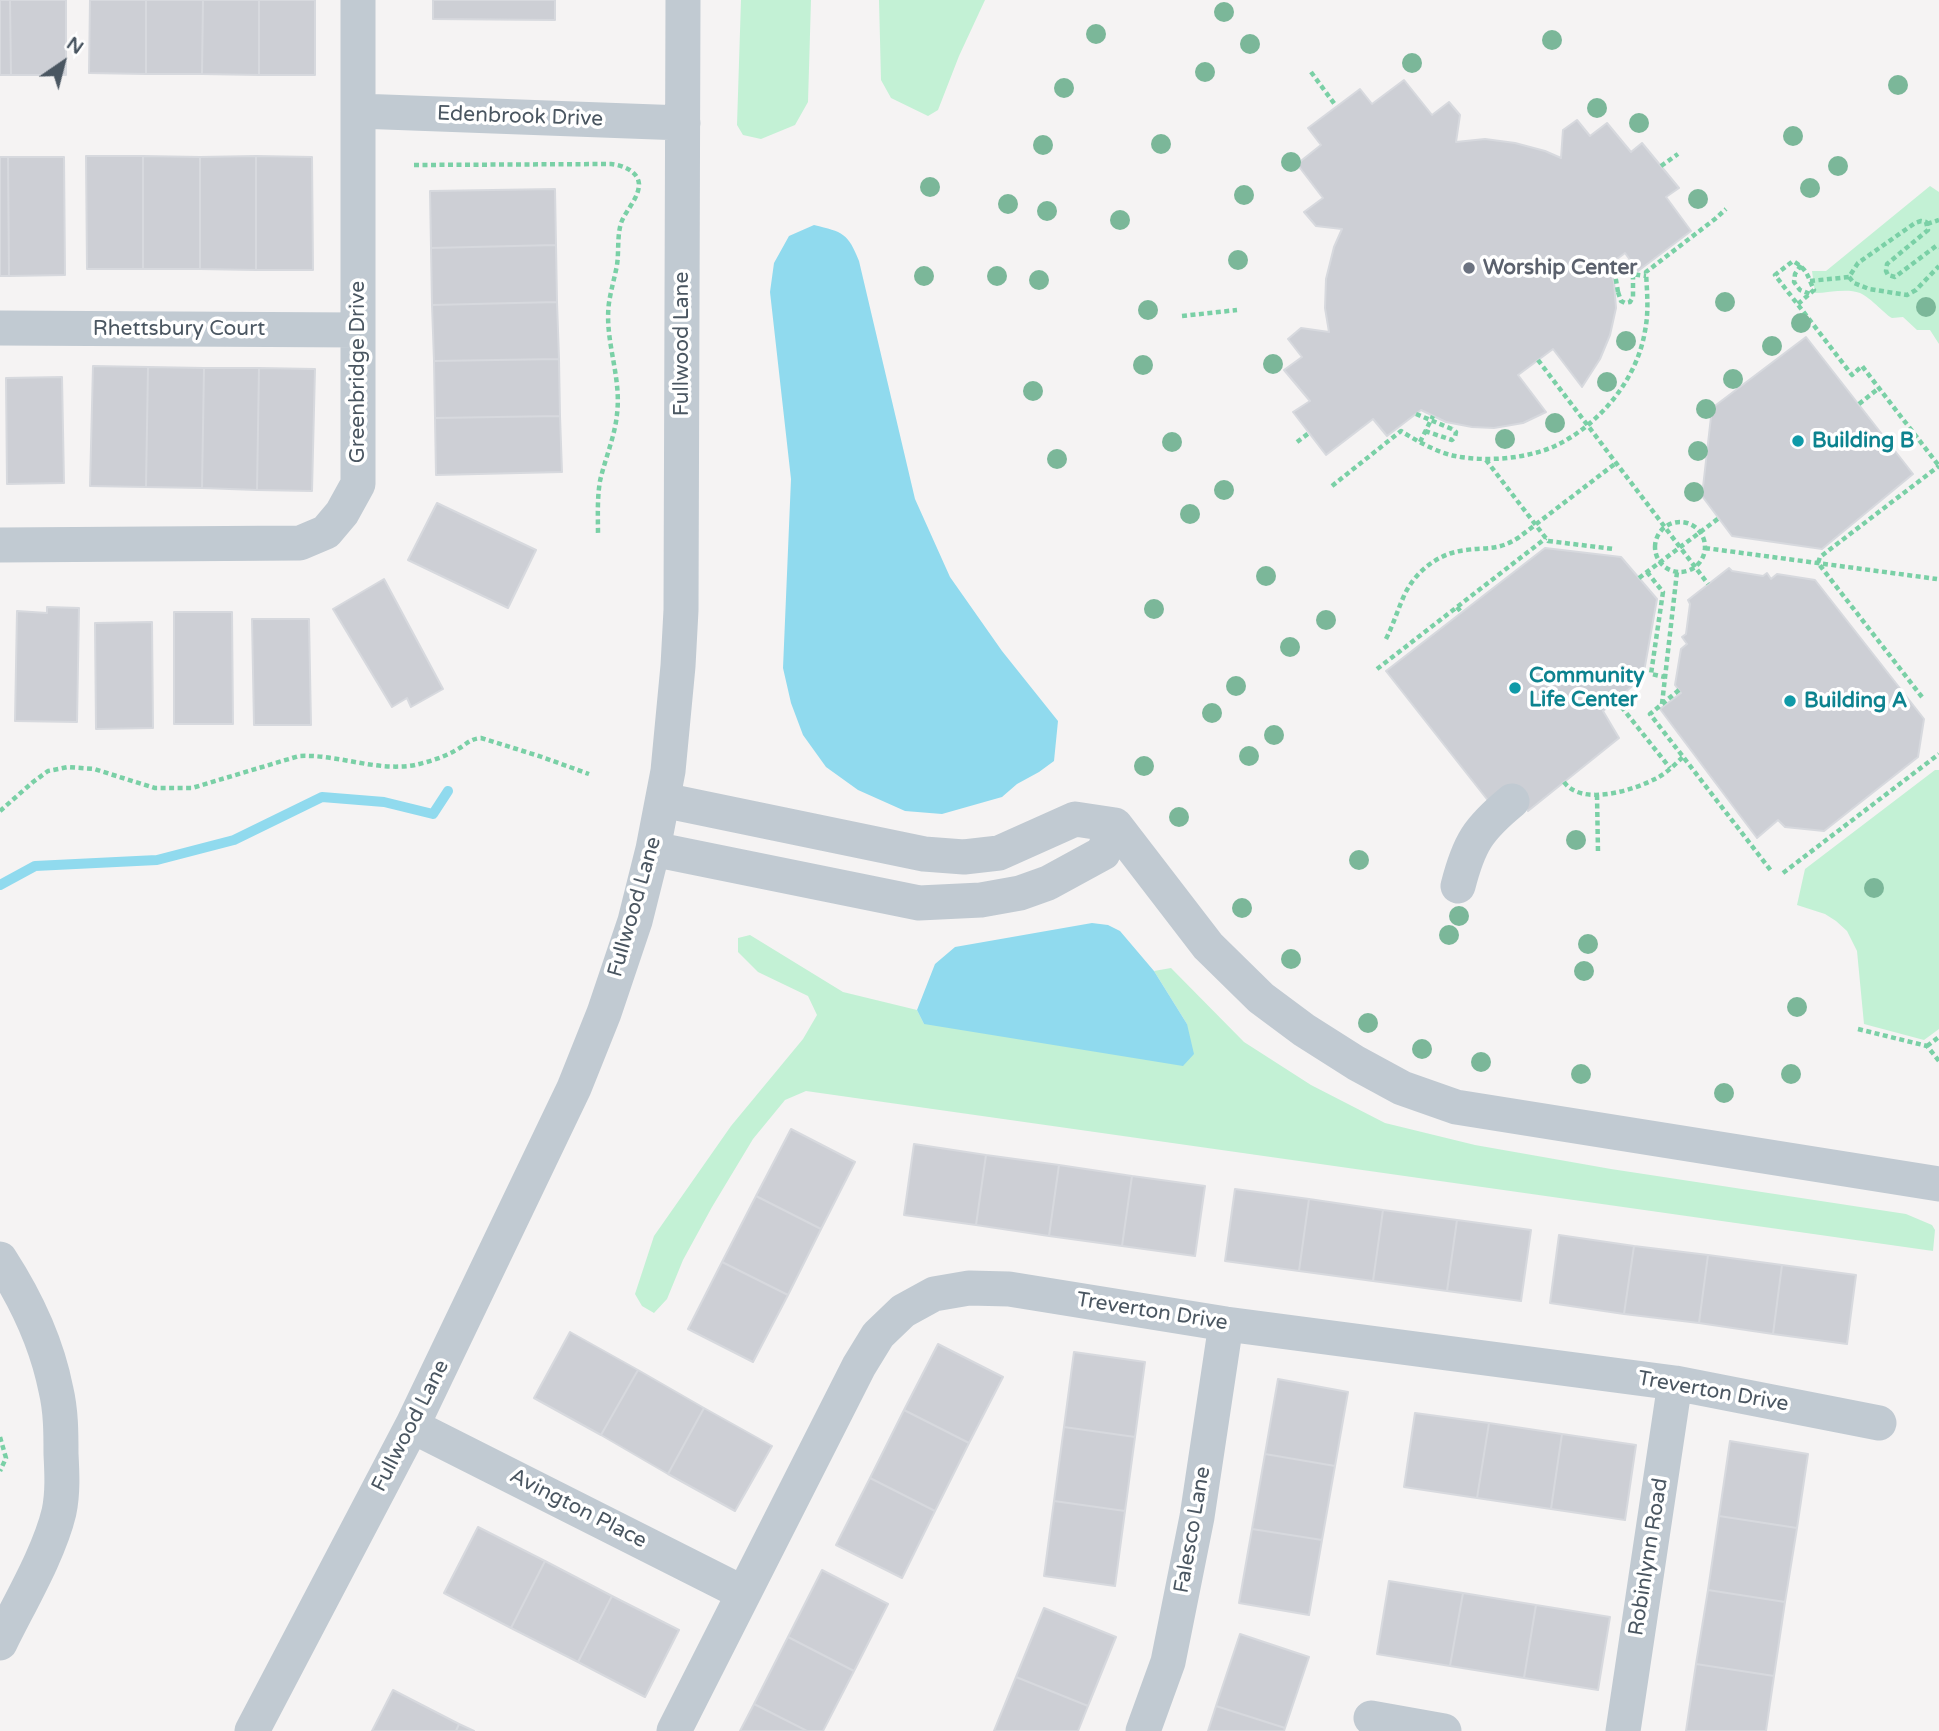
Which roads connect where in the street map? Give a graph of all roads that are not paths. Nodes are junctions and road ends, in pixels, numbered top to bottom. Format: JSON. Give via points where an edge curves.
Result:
{"nodes":[{"id":1,"x":358,"y":0,"type":"edge"},
{"id":2,"x":683,"y":0,"type":"edge"},
{"id":3,"x":358,"y":111,"type":"junction"},
{"id":4,"x":683,"y":123,"type":"junction"},
{"id":5,"x":0,"y":328,"type":"edge"},
{"id":6,"x":358,"y":330,"type":"junction"},
{"id":7,"x":0,"y":545,"type":"edge"},
{"id":8,"x":663,"y":800,"type":"junction"},
{"id":9,"x":1513,"y":801,"type":"dead end"},
{"id":10,"x":1115,"y":825,"type":"junction"},
{"id":11,"x":653,"y":849,"type":"junction"},
{"id":12,"x":1458,"y":886,"type":"dead end"},
{"id":13,"x":1939,"y":1184,"type":"edge"},
{"id":14,"x":0,"y":1259,"type":"edge"},
{"id":15,"x":1226,"y":1324,"type":"junction"},
{"id":16,"x":1675,"y":1383,"type":"junction"},
{"id":17,"x":1879,"y":1423,"type":"dead end"},
{"id":18,"x":412,"y":1426,"type":"junction"},
{"id":19,"x":743,"y":1593,"type":"junction"},
{"id":20,"x":0,"y":1643,"type":"edge"},
{"id":21,"x":1371,"y":1718,"type":"dead end"},
{"id":22,"x":251,"y":1731,"type":"edge"},
{"id":23,"x":674,"y":1731,"type":"edge"},
{"id":24,"x":1143,"y":1731,"type":"edge"},
{"id":25,"x":1444,"y":1731,"type":"edge"},
{"id":26,"x":1623,"y":1731,"type":"edge"}],
"edges":[{"from":1,"to":3,"type":"street","name":"Greenbridge Drive"},
{"from":2,"to":4,"type":"street","name":"Fullwood Lane"},
{"from":3,"to":4,"type":"street","name":"Edenbrook Drive"},
{"from":3,"to":6,"type":"street","name":"Greenbridge Drive"},
{"from":4,"to":8,"type":"street","name":"Fullwood Lane","via":[[681,610]]},
{"from":5,"to":6,"type":"street","name":"Rhettsbury Court"},
{"from":6,"to":7,"type":"street","name":"Greenbridge Drive","via":[[358,484],[326,533],[300,543]]},
{"from":8,"to":10,"type":"street","via":[[924,853],[964,857],[999,853],[1075,819]]},
{"from":8,"to":11,"type":"street","name":"Fullwood Lane"},
{"from":9,"to":12,"type":"street","via":[[1475,838]]},
{"from":10,"to":11,"type":"street","via":[[1103,853],[1048,883],[1020,893],[948,902],[919,903]]},
{"from":10,"to":13,"type":"street","via":[[1209,946],[1261,998],[1304,1030],[1402,1088],[1456,1107]]},
{"from":11,"to":18,"type":"street","name":"Fullwood Lane","via":[[635,921],[574,1088]]},
{"from":14,"to":20,"type":"street","via":[[20,1289],[47,1354],[61,1426],[62,1488],[50,1542]]},
{"from":15,"to":16,"type":"street","name":"Treverton Drive"},
{"from":15,"to":19,"type":"street","name":"Treverton Drive","via":[[1009,1289],[969,1288],[934,1294],[903,1311],[878,1335],[859,1366]]},
{"from":15,"to":24,"type":"street","name":"Falesco Lane","via":[[1197,1517],[1168,1662]]},
{"from":16,"to":17,"type":"street","name":"Treverton Drive"},
{"from":16,"to":26,"type":"street","name":"Robinlynn Road"},
{"from":18,"to":19,"type":"street","name":"Avington Place"},
{"from":18,"to":22,"type":"street","name":"Fullwood Lane"},
{"from":19,"to":23,"type":"street","name":"Treverton Drive"},
{"from":21,"to":25,"type":"street"}]}
